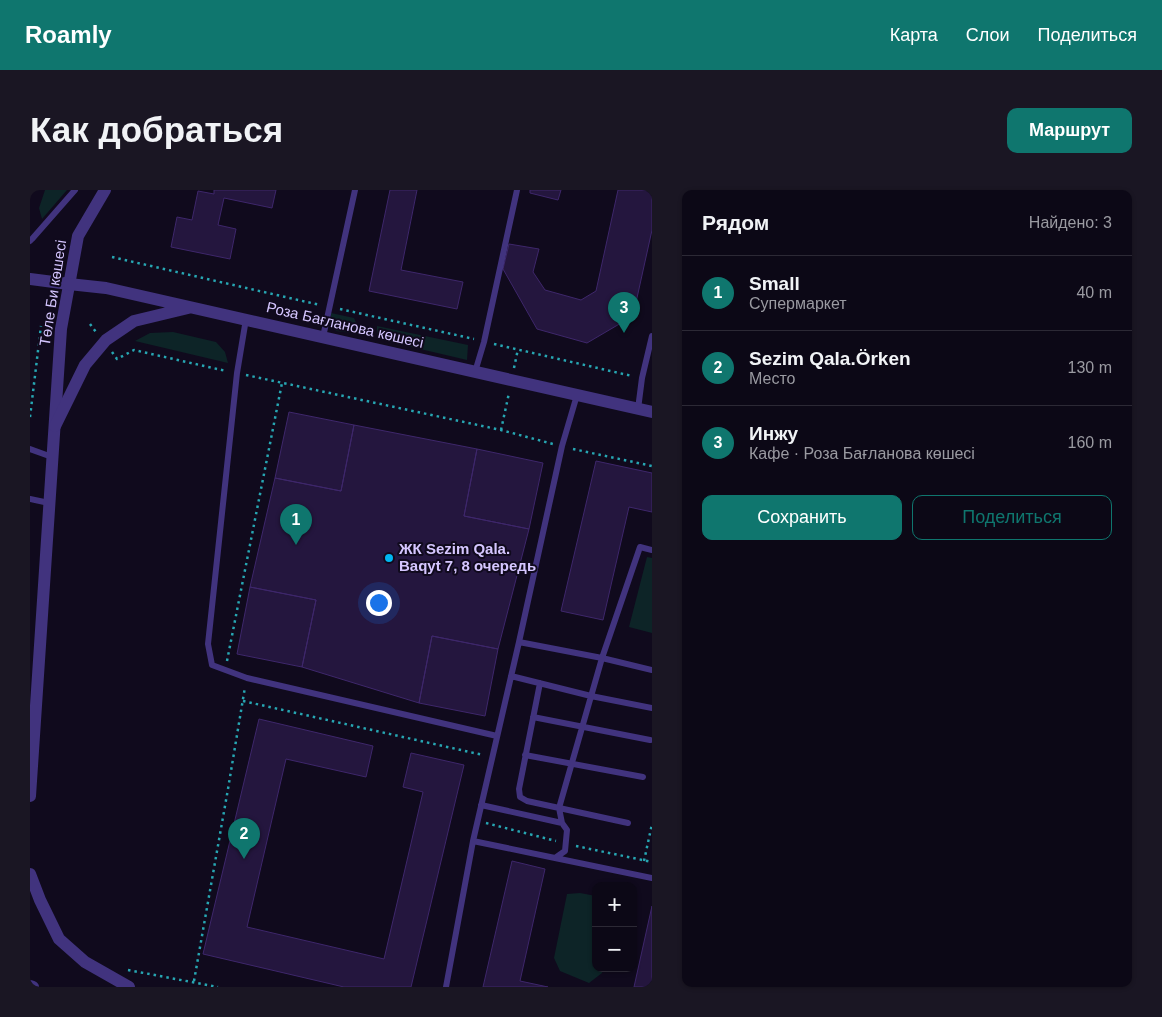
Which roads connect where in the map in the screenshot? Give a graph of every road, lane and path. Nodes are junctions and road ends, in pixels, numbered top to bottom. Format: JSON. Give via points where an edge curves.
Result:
{"nodes":[{"id":1,"x":75,"y":190,"type":"edge"},
{"id":2,"x":105,"y":190,"type":"edge"},
{"id":3,"x":355,"y":190,"type":"edge"},
{"id":4,"x":517,"y":190,"type":"edge"},
{"id":5,"x":30,"y":241,"type":"edge"},
{"id":6,"x":112,"y":257,"type":"dead end"},
{"id":7,"x":30,"y":279,"type":"edge"},
{"id":8,"x":69,"y":284,"type":"junction"},
{"id":9,"x":329,"y":306,"type":"junction"},
{"id":10,"x":193,"y":307,"type":"junction"},
{"id":11,"x":246,"y":319,"type":"junction"},
{"id":12,"x":90,"y":324,"type":"dead end"},
{"id":13,"x":41,"y":326,"type":"dead end"},
{"id":14,"x":99,"y":335,"type":"dead end"},
{"id":15,"x":652,"y":336,"type":"edge"},
{"id":16,"x":323,"y":337,"type":"junction"},
{"id":17,"x":484,"y":342,"type":"junction"},
{"id":18,"x":111,"y":351,"type":"dead end"},
{"id":19,"x":475,"y":372,"type":"junction"},
{"id":20,"x":238,"y":373,"type":"junction"},
{"id":21,"x":642,"y":378,"type":"junction"},
{"id":22,"x":282,"y":383,"type":"junction"},
{"id":23,"x":577,"y":395,"type":"junction"},
{"id":24,"x":638,"y":409,"type":"junction"},
{"id":25,"x":652,"y":412,"type":"edge"},
{"id":26,"x":30,"y":416,"type":"edge"},
{"id":27,"x":55,"y":426,"type":"junction"},
{"id":28,"x":562,"y":446,"type":"junction"},
{"id":29,"x":30,"y":450,"type":"edge"},
{"id":30,"x":52,"y":457,"type":"junction"},
{"id":31,"x":652,"y":466,"type":"edge"},
{"id":32,"x":30,"y":499,"type":"edge"},
{"id":33,"x":49,"y":503,"type":"junction"},
{"id":34,"x":652,"y":550,"type":"edge"},
{"id":35,"x":519,"y":642,"type":"junction"},
{"id":36,"x":602,"y":658,"type":"junction"},
{"id":37,"x":225,"y":670,"type":"junction"},
{"id":38,"x":652,"y":670,"type":"edge"},
{"id":39,"x":511,"y":676,"type":"junction"},
{"id":40,"x":246,"y":678,"type":"junction"},
{"id":41,"x":540,"y":683,"type":"junction"},
{"id":42,"x":591,"y":696,"type":"junction"},
{"id":43,"x":243,"y":701,"type":"junction"},
{"id":44,"x":652,"y":708,"type":"edge"},
{"id":45,"x":533,"y":717,"type":"junction"},
{"id":46,"x":582,"y":727,"type":"junction"},
{"id":47,"x":497,"y":736,"type":"junction"},
{"id":48,"x":650,"y":740,"type":"dead end"},
{"id":49,"x":525,"y":755,"type":"junction"},
{"id":50,"x":492,"y":758,"type":"junction"},
{"id":51,"x":572,"y":764,"type":"junction"},
{"id":52,"x":643,"y":777,"type":"dead end"},
{"id":53,"x":30,"y":796,"type":"edge"},
{"id":54,"x":481,"y":805,"type":"junction"},
{"id":55,"x":559,"y":808,"type":"junction"},
{"id":56,"x":562,"y":823,"type":"junction"},
{"id":57,"x":628,"y":823,"type":"dead end"},
{"id":58,"x":652,"y":824,"type":"edge"},
{"id":59,"x":473,"y":841,"type":"junction"},
{"id":60,"x":555,"y":858,"type":"junction"},
{"id":61,"x":644,"y":861,"type":"dead end"},
{"id":62,"x":30,"y":874,"type":"edge"},
{"id":63,"x":652,"y":878,"type":"edge"},
{"id":64,"x":121,"y":968,"type":"dead end"},
{"id":65,"x":194,"y":982,"type":"junction"},
{"id":66,"x":129,"y":987,"type":"edge"},
{"id":67,"x":218,"y":987,"type":"edge"},
{"id":68,"x":446,"y":987,"type":"edge"}],
"edges":[{"from":1,"to":5,"type":"lane"},
{"from":2,"to":8,"type":"street","name":"Төле Би көшесі","via":[[78,236]]},
{"from":3,"to":9,"type":"lane"},
{"from":4,"to":17,"type":"lane"},
{"from":6,"to":9,"type":"path"},
{"from":7,"to":8,"type":"street","name":"Роза Бағланова көшесі"},
{"from":8,"to":10,"type":"street","name":"Роза Бағланова көшесі","via":[[106,288]]},
{"from":8,"to":27,"type":"street","name":"Төле Би көшесі","via":[[61,329]]},
{"from":9,"to":16,"type":"lane"},
{"from":9,"to":17,"type":"path"},
{"from":10,"to":11,"type":"street","name":"Роза Бағланова көшесі"},
{"from":10,"to":27,"type":"street","via":[[134,321],[106,340],[85,365]]},
{"from":11,"to":16,"type":"street","name":"Роза Бағланова көшесі"},
{"from":11,"to":20,"type":"lane"},
{"from":12,"to":14,"type":"path"},
{"from":13,"to":26,"type":"path"},
{"from":15,"to":21,"type":"lane"},
{"from":16,"to":19,"type":"street","name":"Роза Бағланова көшесі"},
{"from":17,"to":19,"type":"lane"},
{"from":17,"to":21,"type":"path"},
{"from":18,"to":20,"type":"path","via":[[117,359],[134,350]]},
{"from":19,"to":23,"type":"street","name":"Роза Бағланова көшесі"},
{"from":20,"to":22,"type":"path"},
{"from":20,"to":37,"type":"lane","via":[[208,644],[212,666]]},
{"from":21,"to":24,"type":"lane"},
{"from":22,"to":28,"type":"path"},
{"from":22,"to":37,"type":"path"},
{"from":23,"to":24,"type":"street","name":"Роза Бағланова көшесі"},
{"from":23,"to":28,"type":"lane"},
{"from":24,"to":25,"type":"street","name":"Роза Бағланова көшесі"},
{"from":27,"to":30,"type":"street","name":"Төле Би көшесі"},
{"from":28,"to":31,"type":"path"},
{"from":28,"to":35,"type":"lane"},
{"from":29,"to":30,"type":"lane"},
{"from":30,"to":33,"type":"street","name":"Төле Би көшесі"},
{"from":32,"to":33,"type":"lane"},
{"from":33,"to":53,"type":"street","name":"Төле Би көшесі"},
{"from":34,"to":36,"type":"lane","via":[[640,547]]},
{"from":35,"to":36,"type":"lane"},
{"from":35,"to":39,"type":"lane"},
{"from":36,"to":38,"type":"lane"},
{"from":36,"to":42,"type":"lane"},
{"from":37,"to":40,"type":"lane"},
{"from":39,"to":41,"type":"lane"},
{"from":39,"to":47,"type":"lane"},
{"from":40,"to":43,"type":"path"},
{"from":40,"to":47,"type":"lane"},
{"from":41,"to":42,"type":"lane"},
{"from":41,"to":45,"type":"lane"},
{"from":42,"to":44,"type":"lane"},
{"from":42,"to":46,"type":"lane"},
{"from":43,"to":50,"type":"path"},
{"from":43,"to":65,"type":"path"},
{"from":45,"to":46,"type":"lane"},
{"from":45,"to":49,"type":"lane"},
{"from":46,"to":48,"type":"lane"},
{"from":46,"to":51,"type":"lane"},
{"from":47,"to":50,"type":"lane"},
{"from":49,"to":51,"type":"lane"},
{"from":49,"to":55,"type":"lane","via":[[520,797]]},
{"from":50,"to":54,"type":"lane"},
{"from":51,"to":52,"type":"lane"},
{"from":51,"to":55,"type":"lane"},
{"from":54,"to":56,"type":"lane"},
{"from":54,"to":59,"type":"lane"},
{"from":55,"to":56,"type":"lane"},
{"from":55,"to":57,"type":"lane"},
{"from":56,"to":60,"type":"lane","via":[[567,830],[564,851]]},
{"from":58,"to":61,"type":"path"},
{"from":59,"to":60,"type":"lane"},
{"from":59,"to":68,"type":"lane"},
{"from":60,"to":63,"type":"lane"},
{"from":62,"to":66,"type":"street","via":[[59,939],[85,962]]},
{"from":64,"to":65,"type":"path"},
{"from":65,"to":67,"type":"path"}]}
